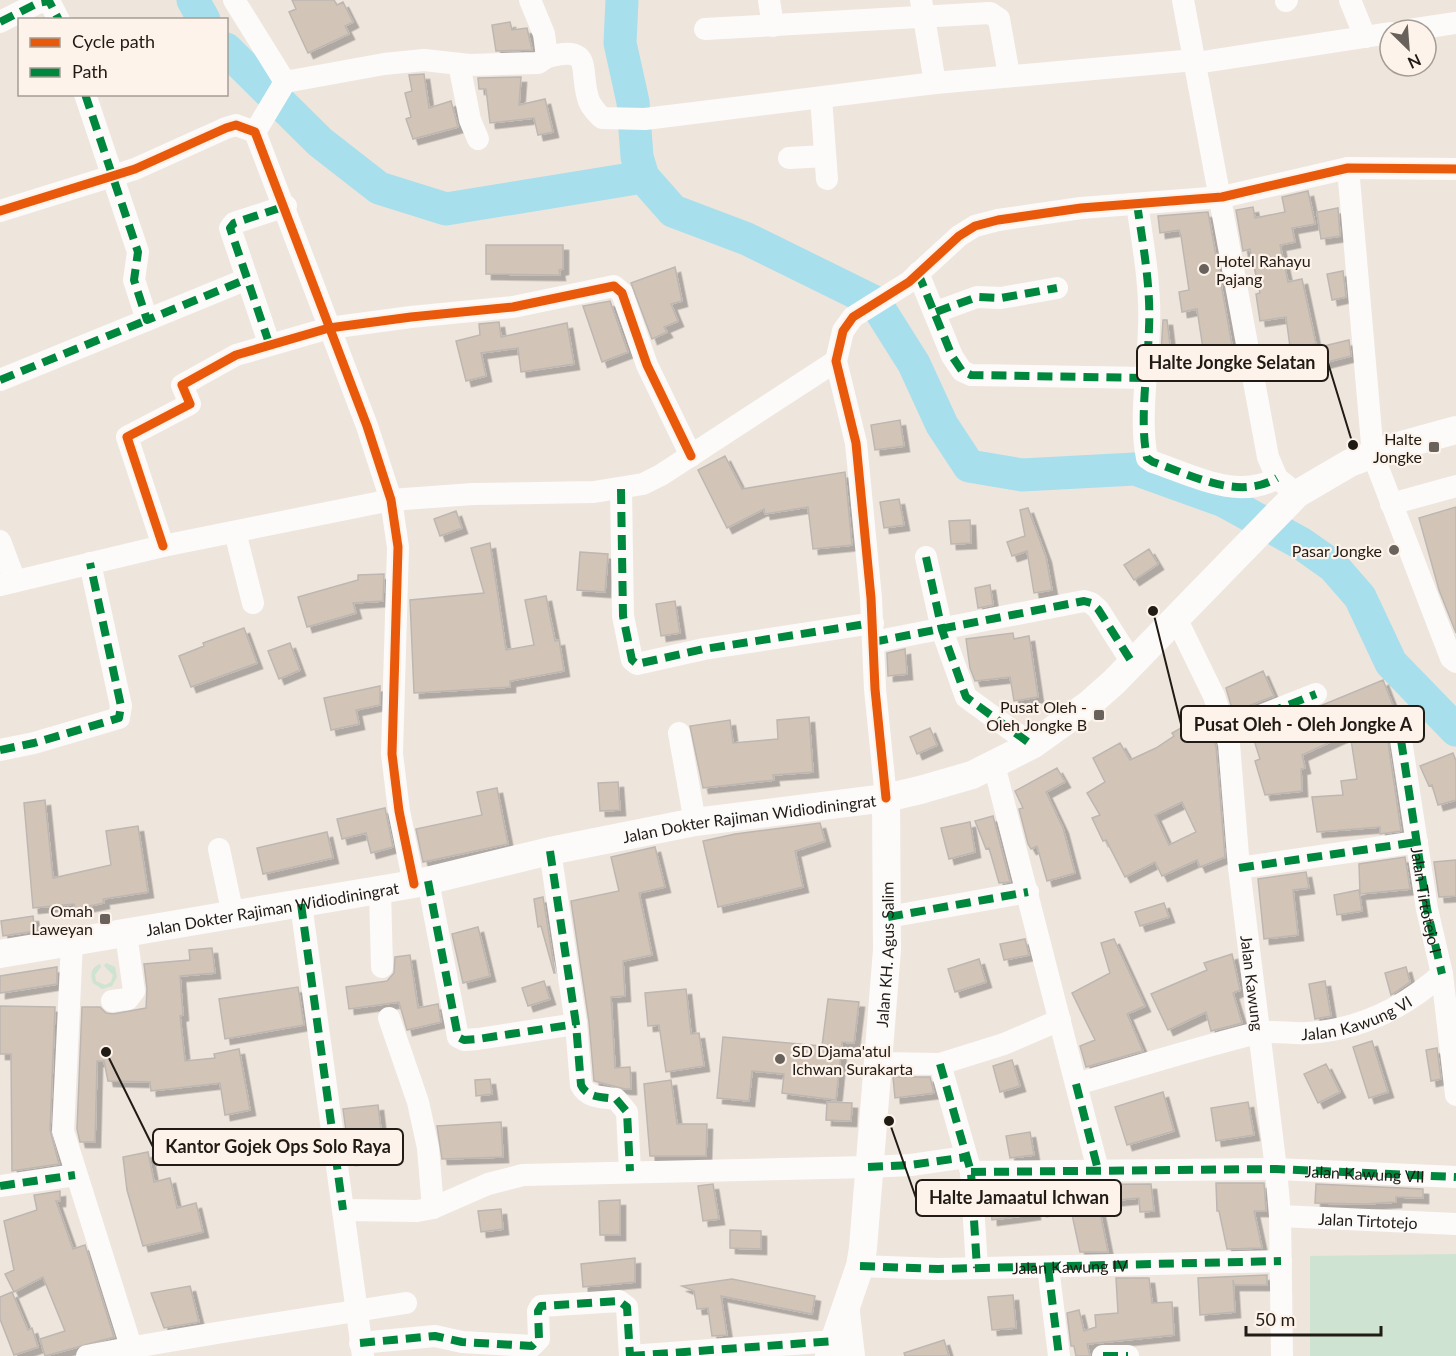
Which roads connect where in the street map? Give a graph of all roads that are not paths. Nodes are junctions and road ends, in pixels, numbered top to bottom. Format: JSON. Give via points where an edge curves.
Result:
{"nodes":[{"id":1,"x":234,"y":0,"type":"edge"},
{"id":2,"x":530,"y":0,"type":"edge"},
{"id":3,"x":769,"y":0,"type":"edge"},
{"id":4,"x":1183,"y":0,"type":"edge"},
{"id":5,"x":1350,"y":0,"type":"edge"},
{"id":6,"x":923,"y":9,"type":"edge"},
{"id":7,"x":58,"y":18,"type":"edge"},
{"id":8,"x":0,"y":22,"type":"edge"},
{"id":9,"x":1456,"y":22,"type":"edge"},
{"id":10,"x":1438,"y":25,"type":"edge"},
{"id":11,"x":773,"y":26,"type":"junction"},
{"id":12,"x":705,"y":29,"type":"dead end"},
{"id":13,"x":1378,"y":35,"type":"edge"},
{"id":14,"x":1365,"y":37,"type":"junction"},
{"id":15,"x":547,"y":57,"type":"junction"},
{"id":16,"x":1195,"y":62,"type":"junction"},
{"id":17,"x":459,"y":64,"type":"junction"},
{"id":18,"x":1009,"y":75,"type":"junction"},
{"id":19,"x":935,"y":83,"type":"junction"},
{"id":20,"x":283,"y":85,"type":"junction"},
{"id":21,"x":86,"y":96,"type":"edge"},
{"id":22,"x":821,"y":98,"type":"junction"},
{"id":23,"x":258,"y":127,"type":"junction"},
{"id":24,"x":478,"y":139,"type":"dead end"},
{"id":25,"x":825,"y":156,"type":"junction"},
{"id":26,"x":789,"y":158,"type":"dead end"},
{"id":27,"x":1348,"y":168,"type":"junction"},
{"id":28,"x":1456,"y":170,"type":"edge"},
{"id":29,"x":114,"y":176,"type":"junction"},
{"id":30,"x":827,"y":179,"type":"dead end"},
{"id":31,"x":1222,"y":197,"type":"junction"},
{"id":32,"x":1137,"y":204,"type":"junction"},
{"id":33,"x":286,"y":206,"type":"junction"},
{"id":34,"x":0,"y":212,"type":"edge"},
{"id":35,"x":247,"y":279,"type":"junction"},
{"id":36,"x":911,"y":280,"type":"junction"},
{"id":37,"x":1057,"y":288,"type":"dead end"},
{"id":38,"x":936,"y":312,"type":"junction"},
{"id":39,"x":147,"y":320,"type":"junction"},
{"id":40,"x":329,"y":328,"type":"junction"},
{"id":41,"x":269,"y":343,"type":"junction"},
{"id":42,"x":836,"y":361,"type":"junction"},
{"id":43,"x":1146,"y":378,"type":"junction"},
{"id":44,"x":0,"y":380,"type":"edge"},
{"id":45,"x":1456,"y":430,"type":"edge"},
{"id":46,"x":1373,"y":454,"type":"junction"},
{"id":47,"x":691,"y":456,"type":"junction"},
{"id":48,"x":1456,"y":486,"type":"edge"},
{"id":49,"x":621,"y":489,"type":"junction"},
{"id":50,"x":1286,"y":493,"type":"junction"},
{"id":51,"x":391,"y":500,"type":"junction"},
{"id":52,"x":1391,"y":504,"type":"junction"},
{"id":53,"x":235,"y":532,"type":"junction"},
{"id":54,"x":0,"y":541,"type":"edge"},
{"id":55,"x":163,"y":546,"type":"junction"},
{"id":56,"x":926,"y":557,"type":"dead end"},
{"id":57,"x":90,"y":563,"type":"junction"},
{"id":58,"x":8,"y":583,"type":"edge"},
{"id":59,"x":253,"y":603,"type":"dead end"},
{"id":60,"x":1177,"y":620,"type":"junction"},
{"id":61,"x":942,"y":630,"type":"junction"},
{"id":62,"x":873,"y":632,"type":"junction"},
{"id":63,"x":1456,"y":662,"type":"edge"},
{"id":64,"x":1133,"y":664,"type":"junction"},
{"id":65,"x":1316,"y":694,"type":"dead end"},
{"id":66,"x":1225,"y":730,"type":"junction"},
{"id":67,"x":679,"y":733,"type":"dead end"},
{"id":68,"x":1401,"y":740,"type":"dead end"},
{"id":69,"x":1032,"y":745,"type":"junction"},
{"id":70,"x":0,"y":750,"type":"edge"},
{"id":71,"x":994,"y":765,"type":"junction"},
{"id":72,"x":886,"y":798,"type":"junction"},
{"id":73,"x":696,"y":822,"type":"junction"},
{"id":74,"x":1417,"y":842,"type":"junction"},
{"id":75,"x":219,"y":849,"type":"dead end"},
{"id":76,"x":550,"y":851,"type":"junction"},
{"id":77,"x":1239,"y":868,"type":"junction"},
{"id":78,"x":421,"y":883,"type":"junction"},
{"id":79,"x":380,"y":890,"type":"junction"},
{"id":80,"x":1028,"y":892,"type":"junction"},
{"id":81,"x":301,"y":904,"type":"junction"},
{"id":82,"x":233,"y":915,"type":"junction"},
{"id":83,"x":888,"y":917,"type":"junction"},
{"id":84,"x":126,"y":934,"type":"junction"},
{"id":85,"x":72,"y":943,"type":"junction"},
{"id":86,"x":0,"y":954,"type":"edge"},
{"id":87,"x":382,"y":967,"type":"dead end"},
{"id":88,"x":1449,"y":972,"type":"edge"},
{"id":89,"x":111,"y":1002,"type":"dead end"},
{"id":90,"x":390,"y":1018,"type":"dead end"},
{"id":91,"x":1060,"y":1020,"type":"junction"},
{"id":92,"x":576,"y":1024,"type":"junction"},
{"id":93,"x":1261,"y":1032,"type":"junction"},
{"id":94,"x":878,"y":1063,"type":"junction"},
{"id":95,"x":940,"y":1064,"type":"junction"},
{"id":96,"x":1077,"y":1084,"type":"junction"},
{"id":97,"x":1456,"y":1095,"type":"edge"},
{"id":98,"x":968,"y":1165,"type":"junction"},
{"id":99,"x":868,"y":1167,"type":"junction"},
{"id":100,"x":1276,"y":1169,"type":"junction"},
{"id":101,"x":1098,"y":1170,"type":"junction"},
{"id":102,"x":630,"y":1171,"type":"junction"},
{"id":103,"x":75,"y":1175,"type":"junction"},
{"id":104,"x":1456,"y":1177,"type":"edge"},
{"id":105,"x":0,"y":1186,"type":"edge"},
{"id":106,"x":433,"y":1208,"type":"junction"},
{"id":107,"x":343,"y":1210,"type":"junction"},
{"id":108,"x":1280,"y":1216,"type":"junction"},
{"id":109,"x":1456,"y":1224,"type":"edge"},
{"id":110,"x":1281,"y":1261,"type":"junction"},
{"id":111,"x":860,"y":1266,"type":"junction"},
{"id":112,"x":1048,"y":1267,"type":"junction"},
{"id":113,"x":977,"y":1269,"type":"junction"},
{"id":114,"x":406,"y":1303,"type":"dead end"},
{"id":115,"x":355,"y":1312,"type":"junction"},
{"id":116,"x":361,"y":1349,"type":"edge"},
{"id":117,"x":133,"y":1351,"type":"edge"},
{"id":118,"x":839,"y":1351,"type":"edge"},
{"id":119,"x":87,"y":1356,"type":"edge"},
{"id":120,"x":630,"y":1356,"type":"edge"},
{"id":121,"x":1059,"y":1356,"type":"edge"},
{"id":122,"x":1103,"y":1356,"type":"edge"},
{"id":123,"x":1128,"y":1356,"type":"edge"},
{"id":124,"x":1282,"y":1356,"type":"edge"}],
"edges":[{"from":1,"to":20,"type":"street"},
{"from":2,"to":15,"type":"street","via":[[544,34]]},
{"from":3,"to":11,"type":"street"},
{"from":4,"to":16,"type":"street"},
{"from":5,"to":14,"type":"street"},
{"from":6,"to":11,"type":"street"},
{"from":6,"to":18,"type":"street","via":[[994,13],[999,19]]},
{"from":6,"to":19,"type":"street"},
{"from":7,"to":8,"type":"street","via":[[49,1]]},
{"from":9,"to":10,"type":"street"},
{"from":11,"to":12,"type":"street"},
{"from":13,"to":14,"type":"street"},
{"from":14,"to":16,"type":"street"},
{"from":15,"to":17,"type":"street","via":[[524,65]]},
{"from":15,"to":22,"type":"street","via":[[565,52],[580,58],[588,99],[602,118],[645,118]]},
{"from":16,"to":18,"type":"street"},
{"from":16,"to":31,"type":"street"},
{"from":17,"to":20,"type":"street","via":[[424,60],[394,63]]},
{"from":17,"to":24,"type":"street","via":[[470,120]]},
{"from":18,"to":19,"type":"street"},
{"from":19,"to":22,"type":"street"},
{"from":20,"to":23,"type":"street"},
{"from":21,"to":29,"type":"street"},
{"from":22,"to":25,"type":"street"},
{"from":23,"to":29,"type":"street","via":[[236,124]]},
{"from":23,"to":33,"type":"street"},
{"from":25,"to":26,"type":"street"},
{"from":25,"to":30,"type":"street"},
{"from":27,"to":28,"type":"street"},
{"from":27,"to":31,"type":"street"},
{"from":27,"to":46,"type":"street"},
{"from":29,"to":34,"type":"street"},
{"from":29,"to":39,"type":"street","via":[[138,252],[134,280]]},
{"from":31,"to":32,"type":"street"},
{"from":31,"to":50,"type":"street","via":[[1268,457]]},
{"from":32,"to":36,"type":"street","via":[[1029,214],[975,226]]},
{"from":32,"to":43,"type":"street","via":[[1148,278]]},
{"from":33,"to":35,"type":"street","via":[[231,225]]},
{"from":33,"to":40,"type":"street"},
{"from":35,"to":39,"type":"street"},
{"from":35,"to":41,"type":"street"},
{"from":36,"to":38,"type":"street"},
{"from":36,"to":42,"type":"street","via":[[861,310],[843,331]]},
{"from":37,"to":38,"type":"street","via":[[1001,298],[977,297]]},
{"from":38,"to":43,"type":"street","via":[[952,356],[962,371],[971,375]]},
{"from":39,"to":44,"type":"street"},
{"from":40,"to":41,"type":"street"},
{"from":40,"to":47,"type":"street","via":[[513,307],[614,286],[622,294],[647,365]]},
{"from":40,"to":51,"type":"street"},
{"from":41,"to":55,"type":"street","via":[[236,355],[182,385],[190,404],[127,437]]},
{"from":42,"to":47,"type":"street"},
{"from":42,"to":62,"type":"street","via":[[856,443]]},
{"from":43,"to":50,"type":"street","via":[[1146,454],[1153,462],[1245,489],[1265,485]]},
{"from":45,"to":46,"type":"main road","name":"Jalan Dokter Rajiman Widiodiningrat"},
{"from":46,"to":50,"type":"main road","name":"Jalan Dokter Rajiman Widiodiningrat"},
{"from":46,"to":52,"type":"street"},
{"from":47,"to":49,"type":"street","via":[[643,484]]},
{"from":48,"to":52,"type":"street"},
{"from":49,"to":51,"type":"street"},
{"from":49,"to":62,"type":"street","via":[[623,616],[632,660],[637,664],[704,649]]},
{"from":50,"to":60,"type":"main road","name":"Jalan Dokter Rajiman Widiodiningrat","via":[[1228,567]]},
{"from":51,"to":53,"type":"street"},
{"from":51,"to":78,"type":"street","via":[[398,566],[392,754],[399,811]]},
{"from":52,"to":63,"type":"street","via":[[1451,658]]},
{"from":53,"to":55,"type":"street"},
{"from":53,"to":59,"type":"street"},
{"from":54,"to":58,"type":"street"},
{"from":55,"to":57,"type":"street"},
{"from":56,"to":61,"type":"street"},
{"from":57,"to":58,"type":"street"},
{"from":57,"to":70,"type":"street","via":[[121,706],[119,718]]},
{"from":60,"to":64,"type":"main road","name":"Jalan Dokter Rajiman Widiodiningrat"},
{"from":60,"to":66,"type":"street","name":"Jalan Kawung","via":[[1214,696]]},
{"from":61,"to":62,"type":"street"},
{"from":61,"to":64,"type":"street","via":[[1084,601],[1091,603]]},
{"from":61,"to":69,"type":"street","via":[[966,697]]},
{"from":62,"to":72,"type":"street"},
{"from":64,"to":69,"type":"main road","name":"Jalan Dokter Rajiman Widiodiningrat","via":[[1088,705]]},
{"from":65,"to":66,"type":"street"},
{"from":66,"to":77,"type":"street","name":"Jalan Kawung"},
{"from":67,"to":73,"type":"street"},
{"from":68,"to":74,"type":"street","name":"Jalan Tirtotejo I"},
{"from":69,"to":71,"type":"main road","name":"Jalan Dokter Rajiman Widiodiningrat"},
{"from":71,"to":72,"type":"main road","name":"Jalan Dokter Rajiman Widiodiningrat","via":[[954,781]]},
{"from":71,"to":80,"type":"street"},
{"from":72,"to":73,"type":"main road","name":"Jalan Dokter Rajiman Widiodiningrat"},
{"from":72,"to":83,"type":"main road","name":"Jalan KH. Agus Salim"},
{"from":73,"to":76,"type":"main road","name":"Jalan Dokter Rajiman Widiodiningrat"},
{"from":74,"to":77,"type":"street"},
{"from":74,"to":88,"type":"street","name":"Jalan Tirtotejo I","via":[[1427,909]]},
{"from":75,"to":82,"type":"street"},
{"from":76,"to":78,"type":"main road","name":"Jalan Dokter Rajiman Widiodiningrat"},
{"from":76,"to":92,"type":"street"},
{"from":77,"to":93,"type":"street","name":"Jalan Kawung"},
{"from":78,"to":79,"type":"main road","name":"Jalan Dokter Rajiman Widiodiningrat"},
{"from":78,"to":92,"type":"street","via":[[458,1037],[478,1039]]},
{"from":79,"to":81,"type":"main road","name":"Jalan Dokter Rajiman Widiodiningrat"},
{"from":79,"to":87,"type":"street"},
{"from":80,"to":83,"type":"street"},
{"from":80,"to":91,"type":"street"},
{"from":81,"to":82,"type":"main road","name":"Jalan Dokter Rajiman Widiodiningrat"},
{"from":81,"to":107,"type":"street"},
{"from":82,"to":84,"type":"main road","name":"Jalan Dokter Rajiman Widiodiningrat"},
{"from":83,"to":94,"type":"main road","name":"Jalan KH. Agus Salim"},
{"from":84,"to":85,"type":"main road","name":"Jalan Dokter Rajiman Widiodiningrat"},
{"from":84,"to":89,"type":"street","via":[[134,991],[128,999]]},
{"from":85,"to":86,"type":"main road","name":"Jalan Dokter Rajiman Widiodiningrat"},
{"from":85,"to":103,"type":"street","via":[[62,1115]]},
{"from":88,"to":93,"type":"street","name":"Jalan Kawung VI","via":[[1387,1014],[1358,1026],[1320,1032]]},
{"from":88,"to":97,"type":"street","name":"Jalan Tirtotejo I"},
{"from":90,"to":106,"type":"street","via":[[428,1148]]},
{"from":91,"to":95,"type":"street","via":[[1004,1044]]},
{"from":91,"to":96,"type":"street"},
{"from":92,"to":102,"type":"street","via":[[584,1092],[616,1099],[627,1112]]},
{"from":93,"to":96,"type":"street","name":"Jalan Kawung VI"},
{"from":93,"to":100,"type":"street","name":"Jalan Kawung"},
{"from":94,"to":95,"type":"street"},
{"from":94,"to":99,"type":"main road","name":"Jalan KH. Agus Salim"},
{"from":95,"to":98,"type":"street"},
{"from":96,"to":101,"type":"street"},
{"from":98,"to":99,"type":"street","name":"Jalan Kawung VII"},
{"from":98,"to":101,"type":"street","name":"Jalan Kawung VII"},
{"from":98,"to":113,"type":"street"},
{"from":99,"to":102,"type":"street","name":"Jalan Kawung VII"},
{"from":99,"to":111,"type":"main road","name":"Jalan KH. Agus Salim"},
{"from":100,"to":101,"type":"street","name":"Jalan Kawung VII"},
{"from":100,"to":104,"type":"street","name":"Jalan Kawung VII"},
{"from":100,"to":108,"type":"street","name":"Jalan Kawung"},
{"from":102,"to":106,"type":"street","name":"Jalan Kawung VII","via":[[523,1175],[488,1184]]},
{"from":103,"to":105,"type":"street"},
{"from":103,"to":117,"type":"street"},
{"from":106,"to":107,"type":"street","name":"Jalan Kawung VII"},
{"from":107,"to":115,"type":"street"},
{"from":108,"to":109,"type":"street","name":"Jalan Tirtotejo"},
{"from":108,"to":110,"type":"street","name":"Jalan Kawung"},
{"from":110,"to":112,"type":"street","name":"Jalan Kawung IV"},
{"from":110,"to":124,"type":"street","name":"Jalan Kawung"},
{"from":111,"to":113,"type":"street","name":"Jalan Kawung IV"},
{"from":111,"to":118,"type":"main road","name":"Jalan KH. Agus Salim","via":[[848,1302]]},
{"from":112,"to":113,"type":"street","name":"Jalan Kawung IV"},
{"from":112,"to":121,"type":"street"},
{"from":114,"to":115,"type":"street"},
{"from":115,"to":116,"type":"street"},
{"from":115,"to":117,"type":"street","via":[[250,1325]]},
{"from":116,"to":120,"type":"street","via":[[435,1336],[462,1342],[532,1346],[539,1339],[541,1306],[619,1301],[627,1307]]},
{"from":117,"to":119,"type":"street"},
{"from":118,"to":120,"type":"street"},
{"from":122,"to":123,"type":"street"}]}
